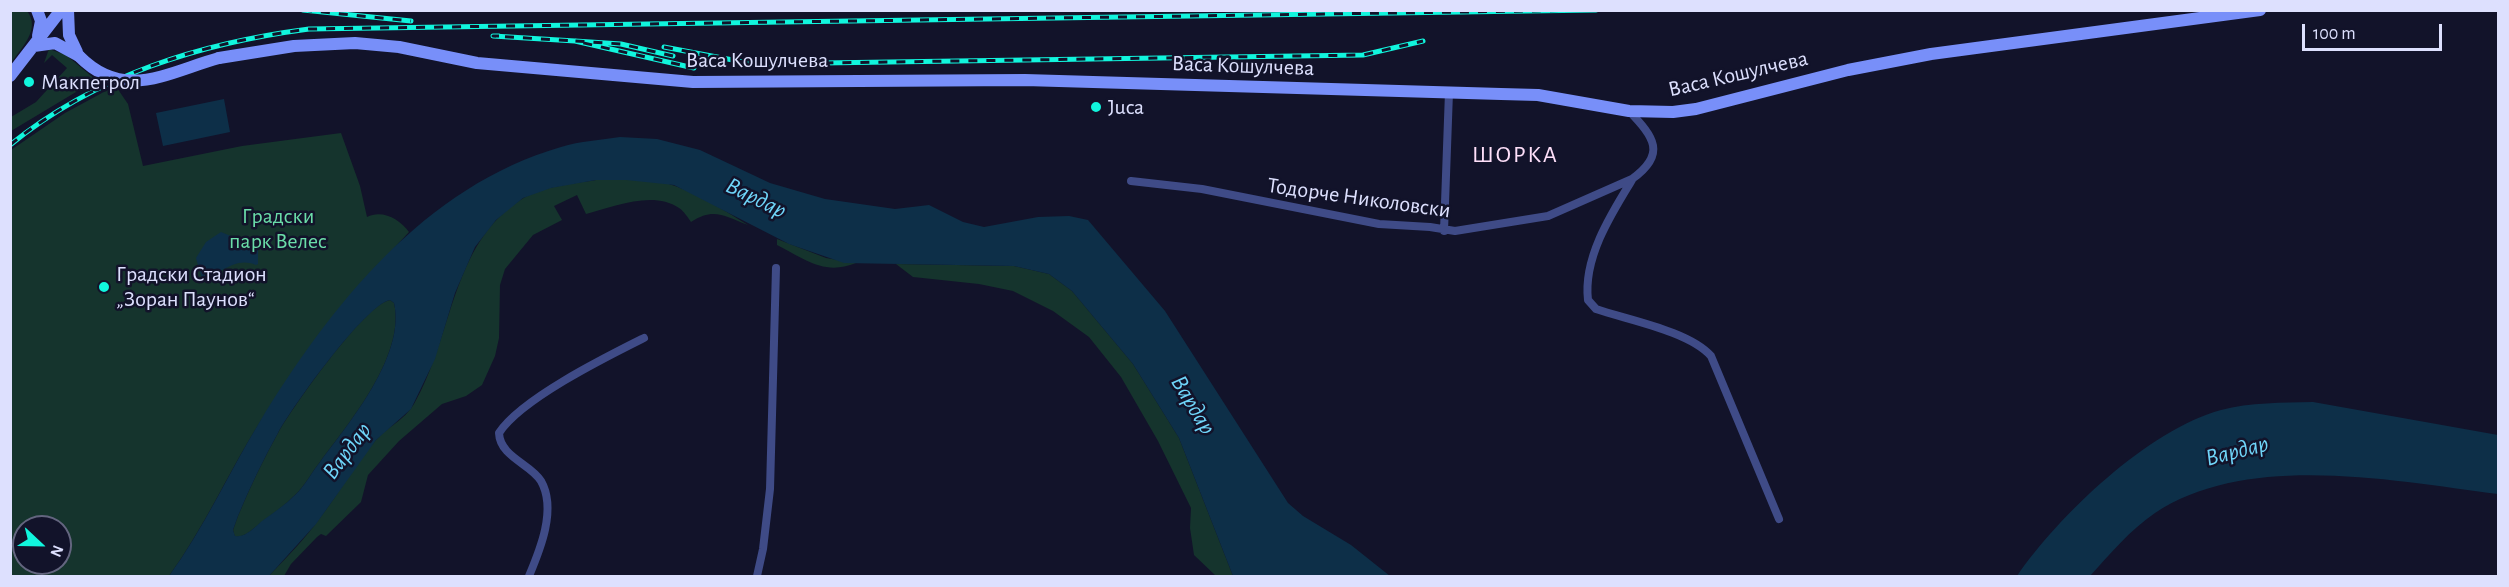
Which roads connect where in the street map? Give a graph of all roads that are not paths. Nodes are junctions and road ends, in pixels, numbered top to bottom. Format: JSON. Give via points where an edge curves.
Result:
{"nodes":[{"id":1,"x":37,"y":10,"type":"edge"},
{"id":2,"x":61,"y":10,"type":"edge"},
{"id":3,"x":68,"y":10,"type":"edge"},
{"id":4,"x":2260,"y":10,"type":"edge"},
{"id":5,"x":50,"y":24,"type":"junction"},
{"id":6,"x":34,"y":46,"type":"junction"},
{"id":7,"x":80,"y":56,"type":"junction"},
{"id":8,"x":10,"y":76,"type":"edge"},
{"id":9,"x":1449,"y":92,"type":"junction"},
{"id":10,"x":1629,"y":111,"type":"junction"},
{"id":11,"x":1632,"y":180,"type":"junction"},
{"id":12,"x":1131,"y":181,"type":"dead end"},
{"id":13,"x":1444,"y":231,"type":"junction"},
{"id":14,"x":776,"y":268,"type":"dead end"},
{"id":15,"x":644,"y":338,"type":"dead end"},
{"id":16,"x":1779,"y":519,"type":"dead end"},
{"id":17,"x":529,"y":576,"type":"edge"},
{"id":18,"x":757,"y":576,"type":"edge"}],
"edges":[{"from":1,"to":5,"type":"street"},
{"from":1,"to":6,"type":"main road","via":[[41,26]]},
{"from":2,"to":5,"type":"main road"},
{"from":3,"to":7,"type":"main road","via":[[69,35]]},
{"from":4,"to":10,"type":"main road","name":"Васа Кошулчева","via":[[1931,54],[1848,70],[1696,109]]},
{"from":5,"to":6,"type":"main road"},
{"from":5,"to":7,"type":"main road"},
{"from":6,"to":7,"type":"main road","via":[[58,44]]},
{"from":6,"to":8,"type":"main road"},
{"from":7,"to":9,"type":"main road","name":"Васа Кошулчева","bridge":true,"via":[[103,74],[129,81],[153,80],[219,58],[294,46],[354,43],[399,47],[477,63],[693,82],[1025,80]]},
{"from":9,"to":10,"type":"main road","name":"Васа Кошулчева","via":[[1538,95]]},
{"from":9,"to":13,"type":"street"},
{"from":10,"to":11,"type":"street","name":"Тодорче Николовски","via":[[1651,133],[1654,143],[1651,159]]},
{"from":11,"to":13,"type":"street","name":"Тодорче Николовски","via":[[1548,216]]},
{"from":11,"to":16,"type":"street","via":[[1613,210],[1595,252],[1588,300],[1596,309],[1672,334],[1711,356]]},
{"from":12,"to":13,"type":"street","name":"Тодорче Николовски","via":[[1202,189],[1328,215]]},
{"from":14,"to":18,"type":"street","via":[[770,489]]},
{"from":15,"to":17,"type":"street","via":[[553,389],[499,433],[502,445],[541,480],[547,503],[545,526]]}]}
